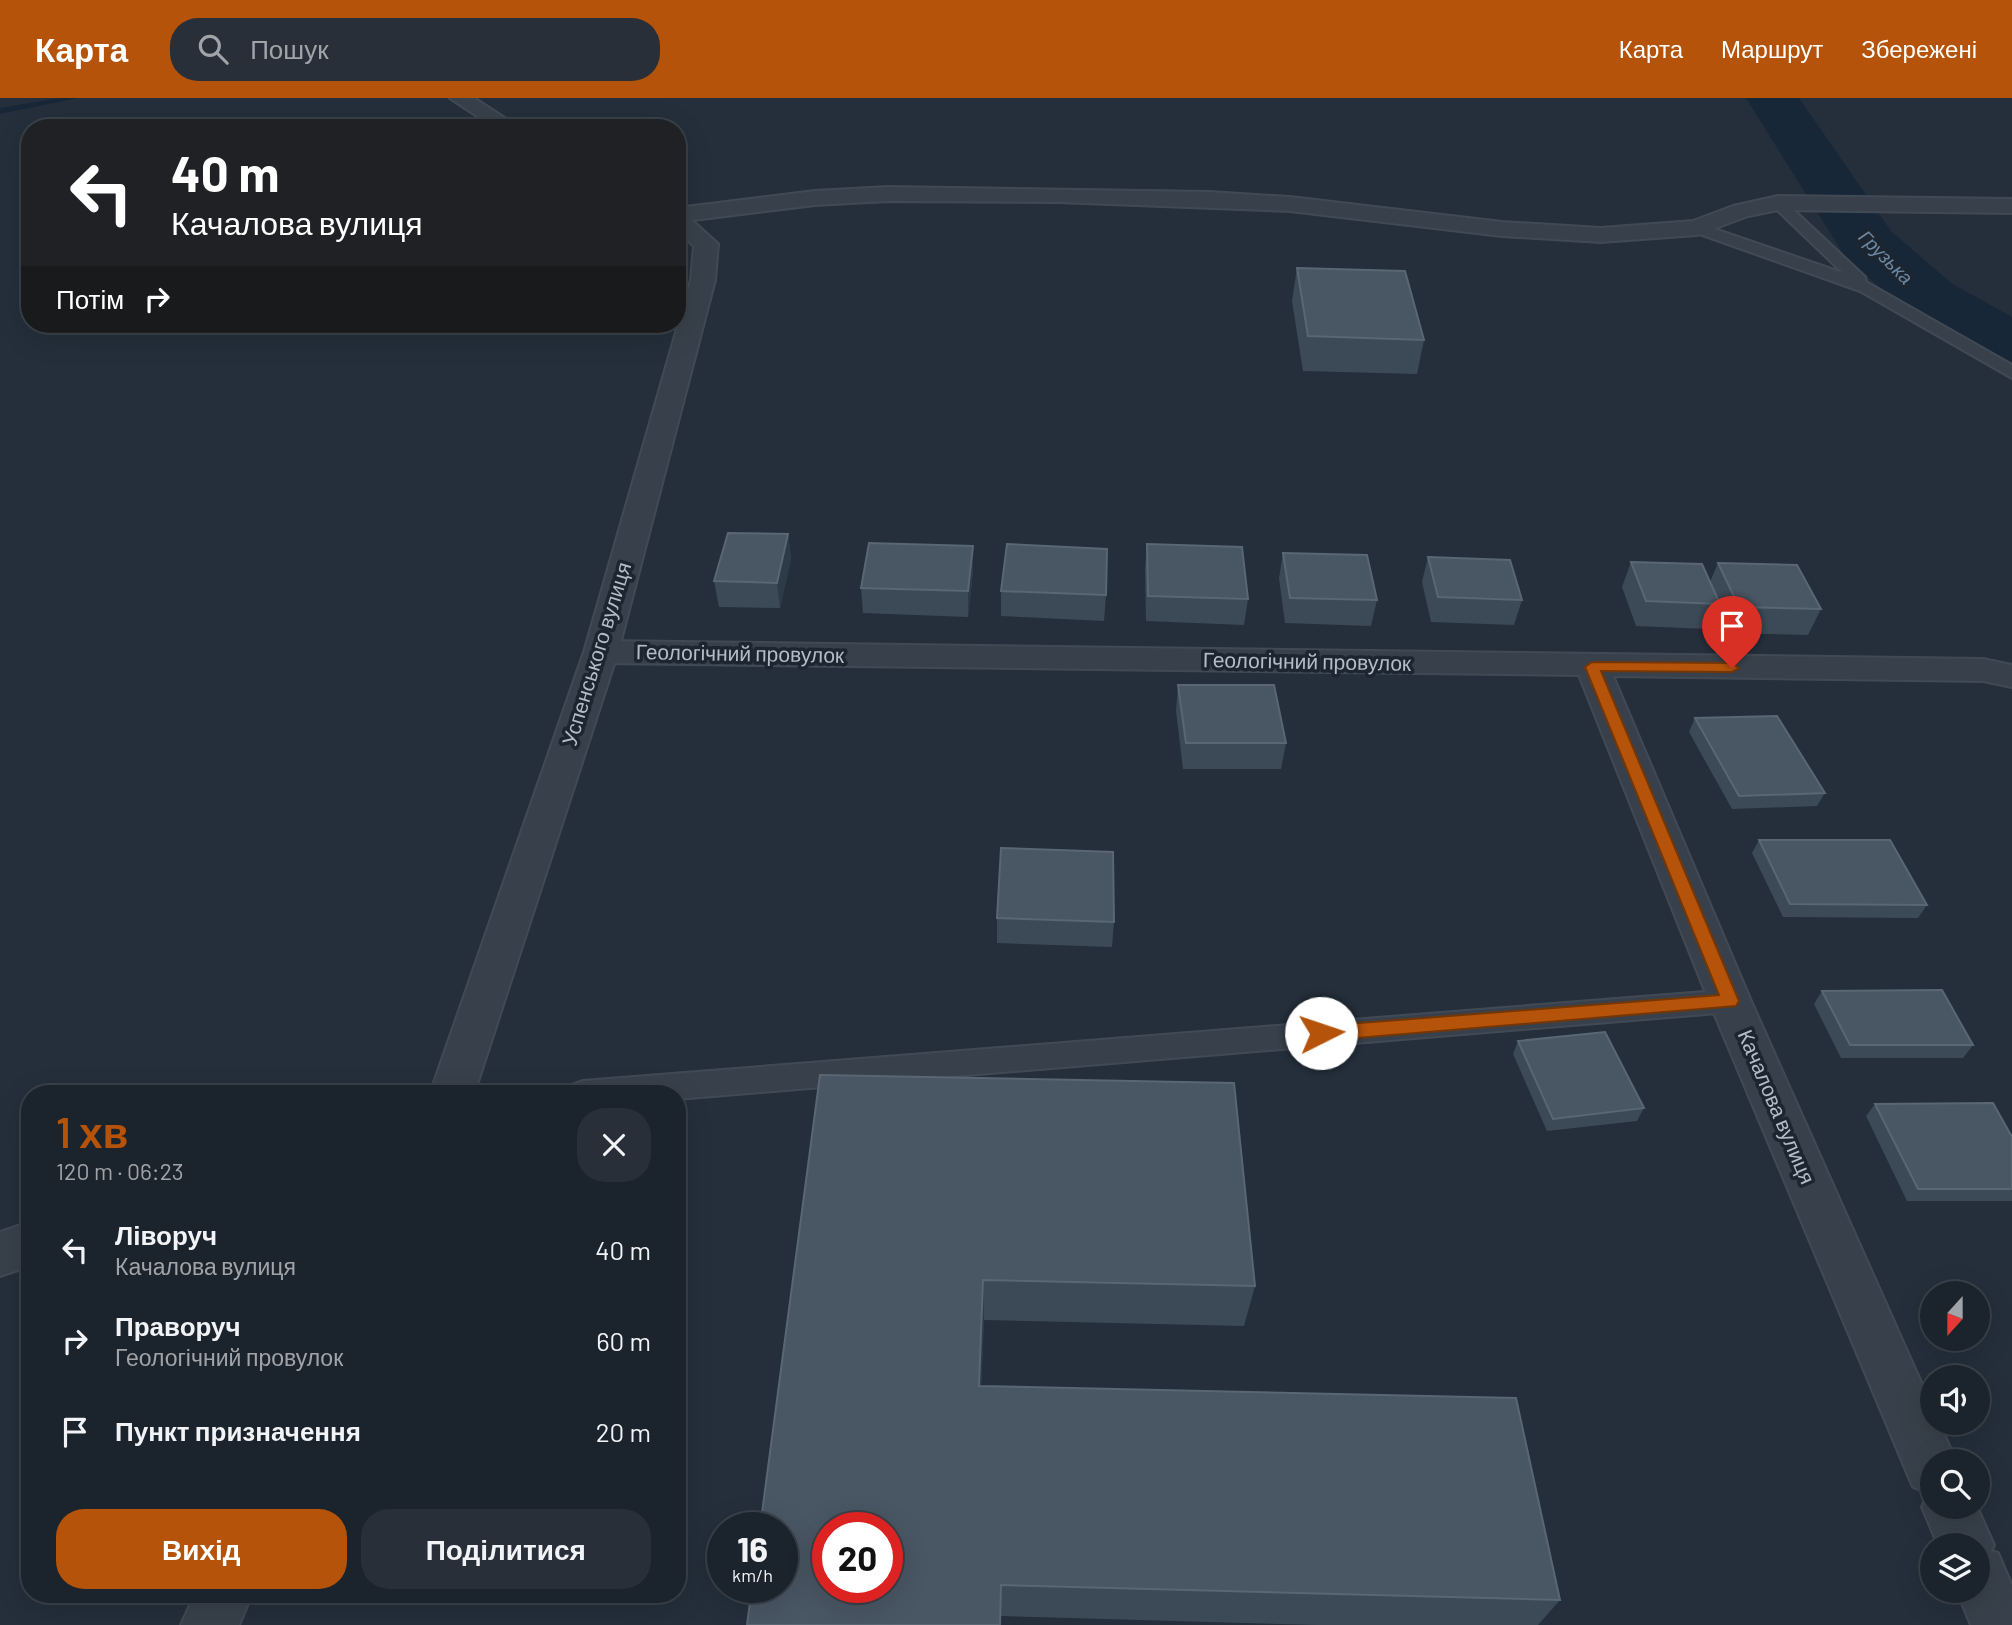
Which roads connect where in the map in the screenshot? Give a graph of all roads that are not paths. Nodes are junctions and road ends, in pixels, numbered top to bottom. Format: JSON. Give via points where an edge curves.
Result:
{"nodes":[{"id":1,"x":460,"y":98,"type":"edge"},
{"id":2,"x":495,"y":119,"type":"edge"},
{"id":3,"x":1778,"y":203,"type":"junction"},
{"id":4,"x":2012,"y":206,"type":"edge"},
{"id":5,"x":686,"y":216,"type":"edge"},
{"id":6,"x":686,"y":225,"type":"edge"},
{"id":7,"x":1697,"y":228,"type":"junction"},
{"id":8,"x":1866,"y":286,"type":"junction"},
{"id":9,"x":2012,"y":373,"type":"edge"},
{"id":10,"x":601,"y":652,"type":"junction"},
{"id":11,"x":1592,"y":667,"type":"junction"},
{"id":12,"x":2012,"y":676,"type":"edge"},
{"id":13,"x":1730,"y":1001,"type":"junction"},
{"id":14,"x":455,"y":1085,"type":"edge"},
{"id":15,"x":686,"y":1086,"type":"edge"},
{"id":16,"x":21,"y":1247,"type":"edge"},
{"id":17,"x":0,"y":1254,"type":"edge"},
{"id":18,"x":1924,"y":1449,"type":"edge"},
{"id":19,"x":1990,"y":1601,"type":"edge"},
{"id":20,"x":220,"y":1603,"type":"edge"},
{"id":21,"x":210,"y":1625,"type":"edge"},
{"id":22,"x":2000,"y":1625,"type":"edge"}],
"edges":[{"from":1,"to":2,"type":"street"},
{"from":3,"to":4,"type":"street"},
{"from":3,"to":7,"type":"street"},
{"from":3,"to":8,"type":"lane"},
{"from":5,"to":7,"type":"street","via":[[815,198],[1045,195],[1290,204],[1502,229],[1601,235]]},
{"from":6,"to":10,"type":"street","name":"Успенського вулиця","via":[[706,244],[703,280]]},
{"from":7,"to":8,"type":"lane"},
{"from":8,"to":9,"type":"lane"},
{"from":10,"to":11,"type":"street","name":"Геологічний провулок"},
{"from":10,"to":14,"type":"street","name":"Успенського вулиця"},
{"from":11,"to":12,"type":"street","name":"Геологічний провулок","via":[[1983,670]]},
{"from":11,"to":13,"type":"street","name":"Качалова вулиця"},
{"from":13,"to":15,"type":"lane"},
{"from":13,"to":18,"type":"street","name":"Качалова вулиця"},
{"from":16,"to":17,"type":"street"},
{"from":19,"to":22,"type":"street"},
{"from":20,"to":21,"type":"street"}]}
